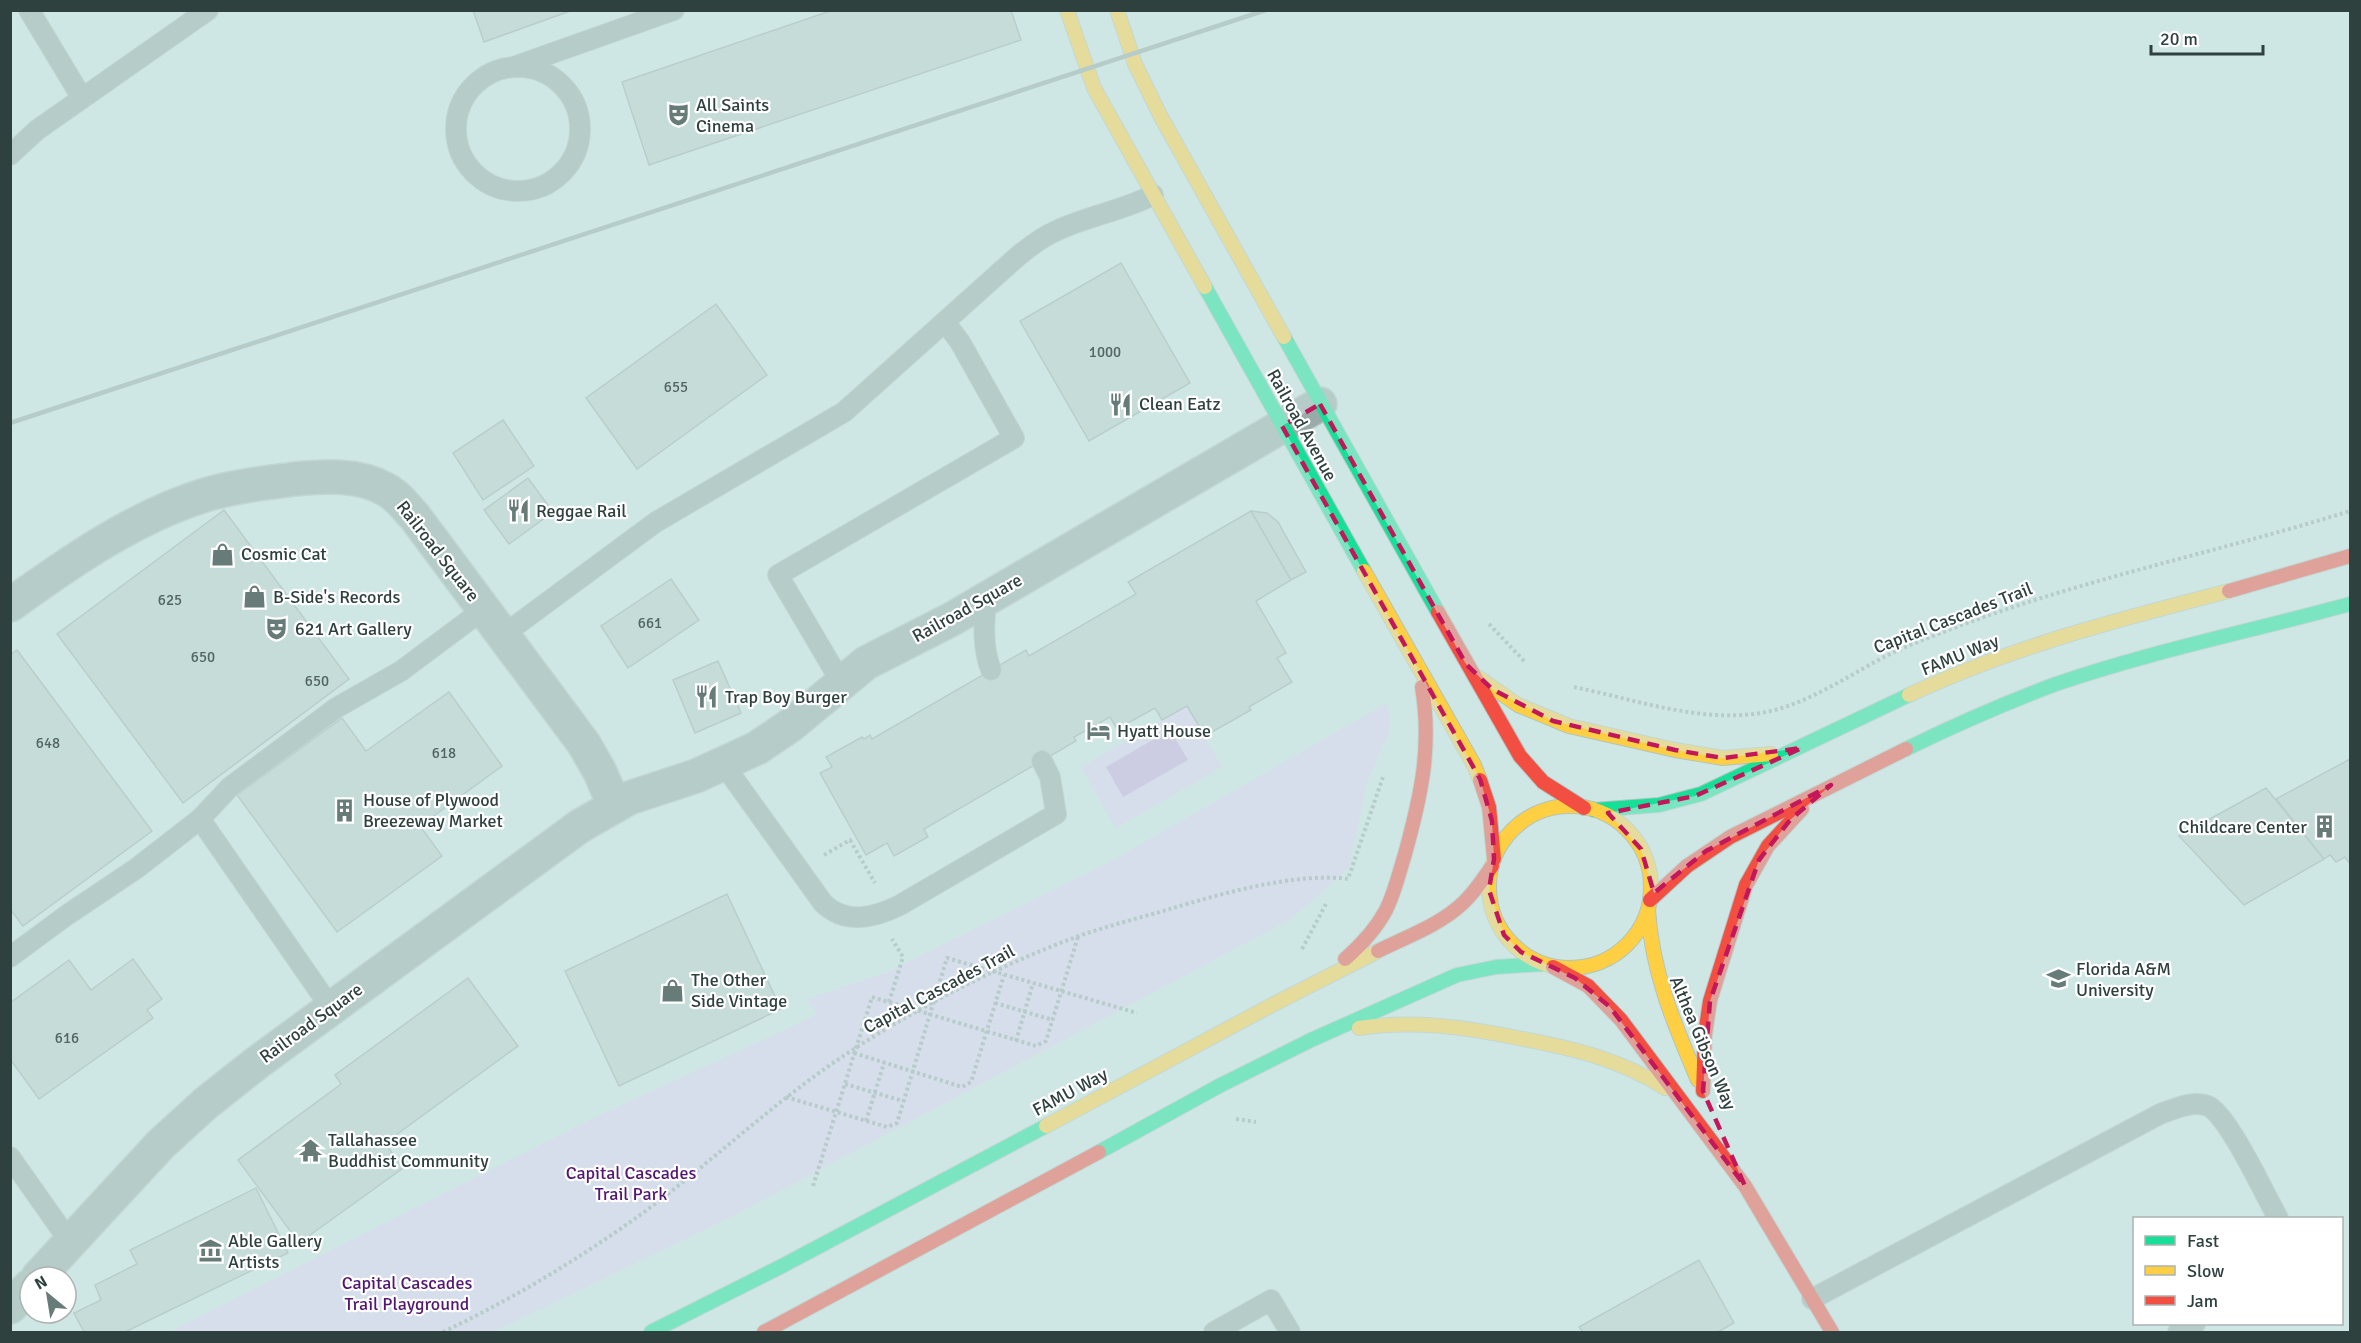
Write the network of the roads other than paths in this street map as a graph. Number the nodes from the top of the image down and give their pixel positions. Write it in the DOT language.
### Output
graph roads {
  1 [pos="29,10"];
  2 [pos="208,10"];
  3 [pos="674,10"];
  4 [pos="1067,10"];
  5 [pos="1117,10"];
  6 [pos="511,68"];
  7 [pos="82,98"];
  8 [pos="10,155"];
  9 [pos="1153,195"];
  10 [pos="945,321"];
  11 [pos="1320,404"];
  12 [pos="1282,426"];
  13 [pos="2350,556"];
  14 [pos="986,599"];
  15 [pos="2350,604"];
  16 [pos="10,605"];
  17 [pos="484,609"];
  18 [pos="503,635"];
  19 [pos="1466,664"];
  20 [pos="1418,668"];
  21 [pos="991,670"];
  22 [pos="841,681"];
  23 [pos="1802,748"];
  24 [pos="1042,761"];
  25 [pos="724,765"];
  26 [pos="1831,785"];
  27 [pos="614,805"];
  28 [pos="1589,809"];
  29 [pos="200,819"];
  30 [pos="1493,863"];
  31 [pos="1649,904"];
  32 [pos="10,957"];
  33 [pos="1548,965"];
  34 [pos="1315,984"];
  35 [pos="332,1008"];
  36 [pos="1311,1040"];
  37 [pos="1682,1102"];
  38 [pos="1722,1133"];
  39 [pos="10,1157"];
  40 [pos="1745,1186"];
  41 [pos="2277,1217"];
  42 [pos="70,1242"];
  43 [pos="47,1265"];
  44 [pos="1812,1299"];
  45 [pos="651,1332"];
  46 [pos="764,1332"];
  47 [pos="1215,1332"];
  48 [pos="1290,1332"];
  49 [pos="1832,1332"];
  1 -- 7 [label="lane"];
  2 -- 7 [label="lane"];
  3 -- 6 [label="lane"];
  4 -- 9 [label="street, Railroad Avenue"];
  5 -- 11 [label="street, Railroad Avenue"];
  6 -- 6 [label="lane"];
  7 -- 8 [label="lane"];
  9 -- 10 [label="lane"];
  9 -- 12 [label="street, Railroad Avenue"];
  10 -- 18 [label="lane"];
  10 -- 22 [label="lane"];
  11 -- 12 [label="street, Railroad Square"];
  11 -- 19 [label="street, Railroad Avenue"];
  12 -- 14 [label="street, Railroad Square"];
  12 -- 20 [label="street, Railroad Avenue"];
  13 -- 23 [label="street, FAMU Way"];
  14 -- 21 [label="lane"];
  14 -- 22 [label="street, Railroad Square"];
  15 -- 26 [label="street"];
  16 -- 17 [label="street, Railroad Square"];
  17 -- 18 [label="street, Railroad Square"];
  17 -- 29 [label="lane"];
  18 -- 27 [label="street, Railroad Square"];
  19 -- 23 [label="street"];
  19 -- 28 [label="street, Railroad Avenue"];
  20 -- 30 [label="street, Railroad Avenue"];
  20 -- 34 [label="street"];
  22 -- 25 [label="street, Railroad Square"];
  23 -- 28 [label="street, FAMU Way"];
  24 -- 25 [label="lane"];
  25 -- 27 [label="street, Railroad Square"];
  26 -- 31 [label="street"];
  26 -- 31 [label="street, Althea Gibson Way"];
  27 -- 35 [label="street, Railroad Square"];
  28 -- 30 [label="street, FAMU Way"];
  28 -- 31 [label="street"];
  29 -- 32 [label="lane"];
  29 -- 35 [label="lane"];
  30 -- 33 [label="street, FAMU Way"];
  30 -- 34 [label="street, FAMU Way"];
  31 -- 33 [label="street"];
  33 -- 36 [label="street"];
  33 -- 37 [label="street, Althea Gibson Way"];
  34 -- 45 [label="street, FAMU Way"];
  35 -- 42 [label="street, Railroad Square"];
  36 -- 37 [label="street"];
  36 -- 46 [label="street"];
  37 -- 40 [label="street, Althea Gibson Way"];
  38 -- 40 [label="street, Althea Gibson Way"];
  39 -- 42 [label="lane"];
  40 -- 44 [label="street, Althea Gibson Way"];
  41 -- 44 [label="lane"];
  42 -- 43 [label="street, Railroad Square"];
  44 -- 49 [label="street, Althea Gibson Way"];
  47 -- 48 [label="lane"];
}
